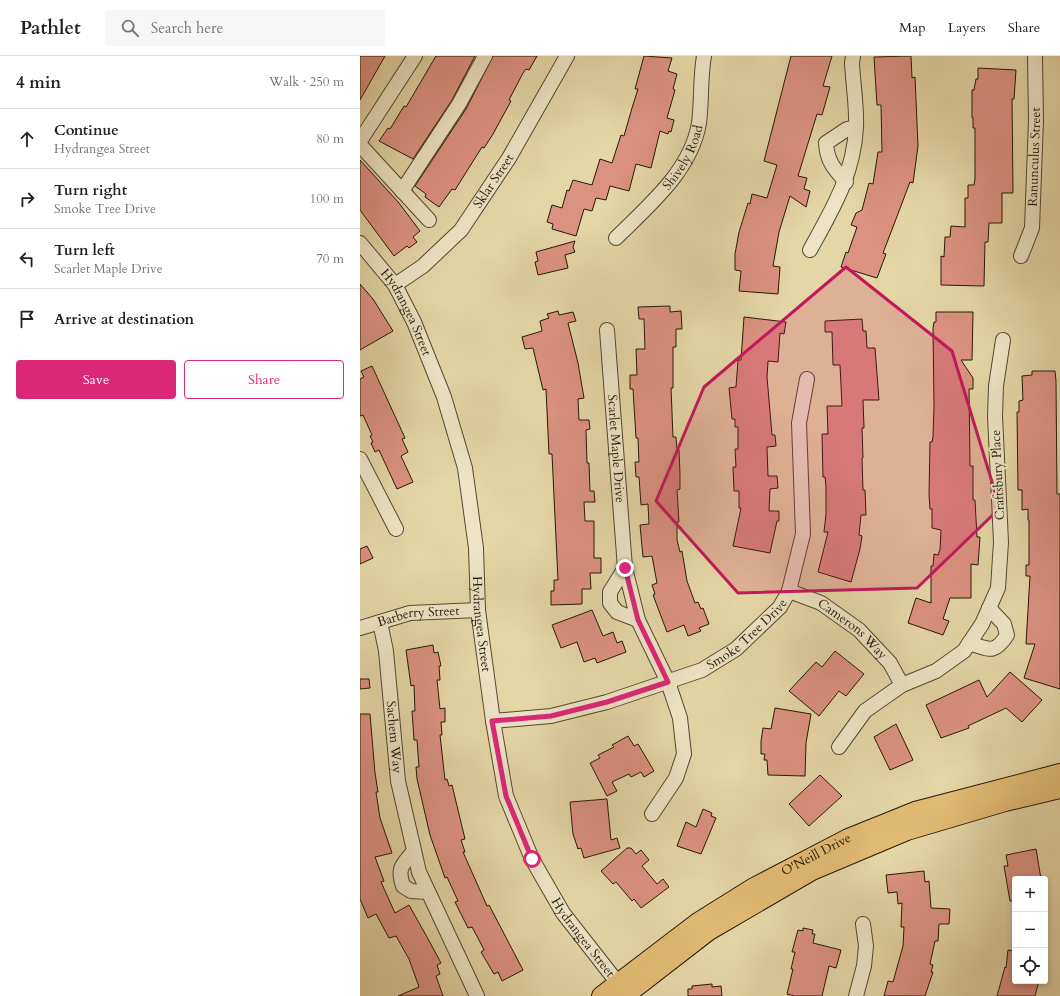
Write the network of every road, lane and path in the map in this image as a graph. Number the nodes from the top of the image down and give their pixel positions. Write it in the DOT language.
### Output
graph roads {
  1 [pos="415,56"];
  2 [pos="485,56"];
  3 [pos="567,56"];
  4 [pos="704,56"];
  5 [pos="853,56"];
  6 [pos="1035,56"];
  7 [pos="856,126"];
  8 [pos="360,141"];
  9 [pos="360,145"];
  10 [pos="846,182"];
  11 [pos="402,190"];
  12 [pos="429,220"];
  13 [pos="616,238"];
  14 [pos="360,243"];
  15 [pos="810,250"];
  16 [pos="1021,256"];
  17 [pos="395,285"];
  18 [pos="607,330"];
  19 [pos="1003,340"];
  20 [pos="807,379"];
  21 [pos="360,459"];
  22 [pos="396,529"];
  23 [pos="625,568"];
  24 [pos="789,591"];
  25 [pos="989,608"];
  26 [pos="478,610"];
  27 [pos="638,620"];
  28 [pos="380,622"];
  29 [pos="360,628"];
  30 [pos="969,643"];
  31 [pos="668,682"];
  32 [pos="902,685"];
  33 [pos="492,721"];
  34 [pos="839,747"];
  35 [pos="1060,773"];
  36 [pos="1060,790"];
  37 [pos="652,814"];
  38 [pos="414,851"];
  39 [pos="428,892"];
  40 [pos="863,924"];
  41 [pos="623,991"];
  42 [pos="477,996"];
  43 [pos="601,996"];
  44 [pos="856,996"];
  1 -- 8 [label="street"];
  2 -- 11 [label="street"];
  3 -- 17 [label="street, Sklar Street"];
  4 -- 13 [label="street, Shively Road"];
  5 -- 7 [label="street"];
  6 -- 16 [label="street, Ranunculus Street"];
  7 -- 10 [label="street"];
  7 -- 10 [label="street"];
  9 -- 11 [label="street"];
  10 -- 15 [label="street"];
  11 -- 12 [label="street"];
  14 -- 17 [label="street, Hydrangea Street"];
  17 -- 26 [label="street, Hydrangea Street"];
  18 -- 23 [label="street, Scarlet Maple Drive"];
  19 -- 25 [label="street, Craftsbury Place"];
  20 -- 24 [label="street, Smoke Tree Drive"];
  21 -- 22 [label="street"];
  23 -- 27 [label="street, Scarlet Maple Drive"];
  23 -- 27 [label="street"];
  24 -- 31 [label="street, Smoke Tree Drive"];
  24 -- 32 [label="street, Camerons Way"];
  25 -- 30 [label="street, Craftsbury Place"];
  25 -- 30 [label="street"];
  26 -- 28 [label="street, Barberry Street"];
  26 -- 33 [label="street, Hydrangea Street"];
  27 -- 31 [label="street, Scarlet Maple Drive"];
  28 -- 29 [label="street, Barberry Street"];
  28 -- 38 [label="street, Sachem Way"];
  30 -- 32 [label="street, Craftsbury Place"];
  31 -- 33 [label="street, Smoke Tree Drive"];
  31 -- 37 [label="street, Scarlet Maple Drive"];
  32 -- 34 [label="street, Craftsbury Place"];
  33 -- 41 [label="street, Hydrangea Street"];
  35 -- 41 [label="main road, O'Neill Drive"];
  36 -- 41 [label="main road, O'Neill Drive"];
  38 -- 39 [label="street, Sachem Way"];
  38 -- 39 [label="street"];
  39 -- 42 [label="street, Sachem Way"];
  40 -- 44 [label="street"];
  41 -- 43 [label="main road, O'Neill Drive"];
}
